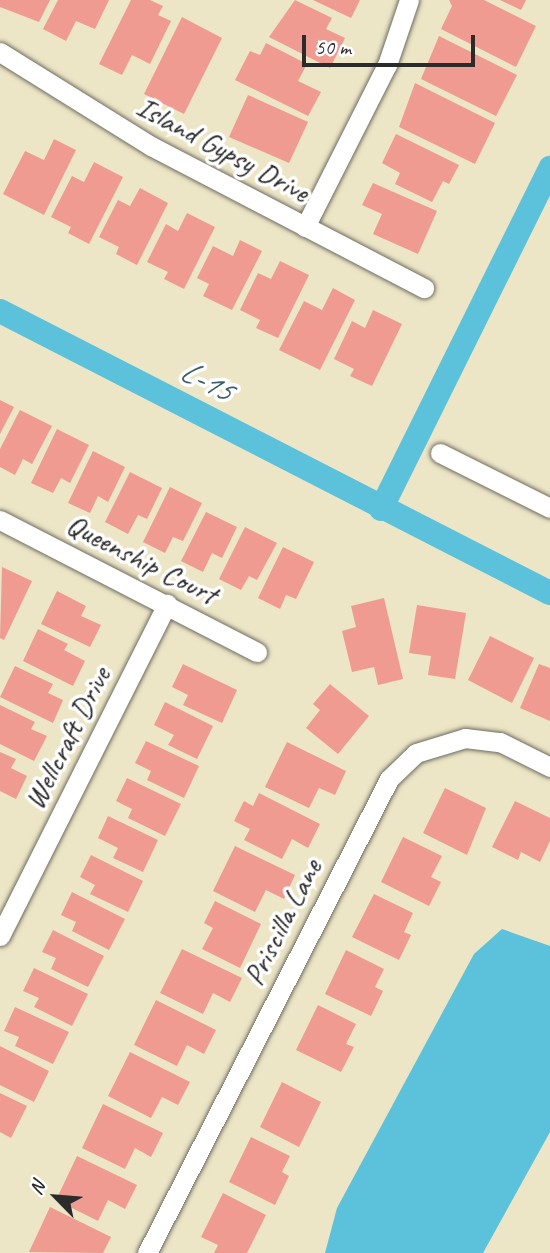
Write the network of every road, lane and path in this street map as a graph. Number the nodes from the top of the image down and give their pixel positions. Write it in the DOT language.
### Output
graph roads {
  1 [pos="409,0"];
  2 [pos="0,52"];
  3 [pos="306,227"];
  4 [pos="425,288"];
  5 [pos="440,453"];
  6 [pos="550,508"];
  7 [pos="0,520"];
  8 [pos="167,604"];
  9 [pos="257,652"];
  10 [pos="550,767"];
  11 [pos="0,936"];
  12 [pos="147,1253"];
  1 -- 3 [label="street"];
  2 -- 3 [label="street, Island Gypsy Drive"];
  3 -- 4 [label="street, Island Gypsy Drive"];
  5 -- 6 [label="street"];
  7 -- 8 [label="street, Queenship Court"];
  8 -- 9 [label="street, Queenship Court"];
  8 -- 11 [label="street, Wellcraft Drive"];
  10 -- 12 [label="street, Priscilla Lane"];
}
